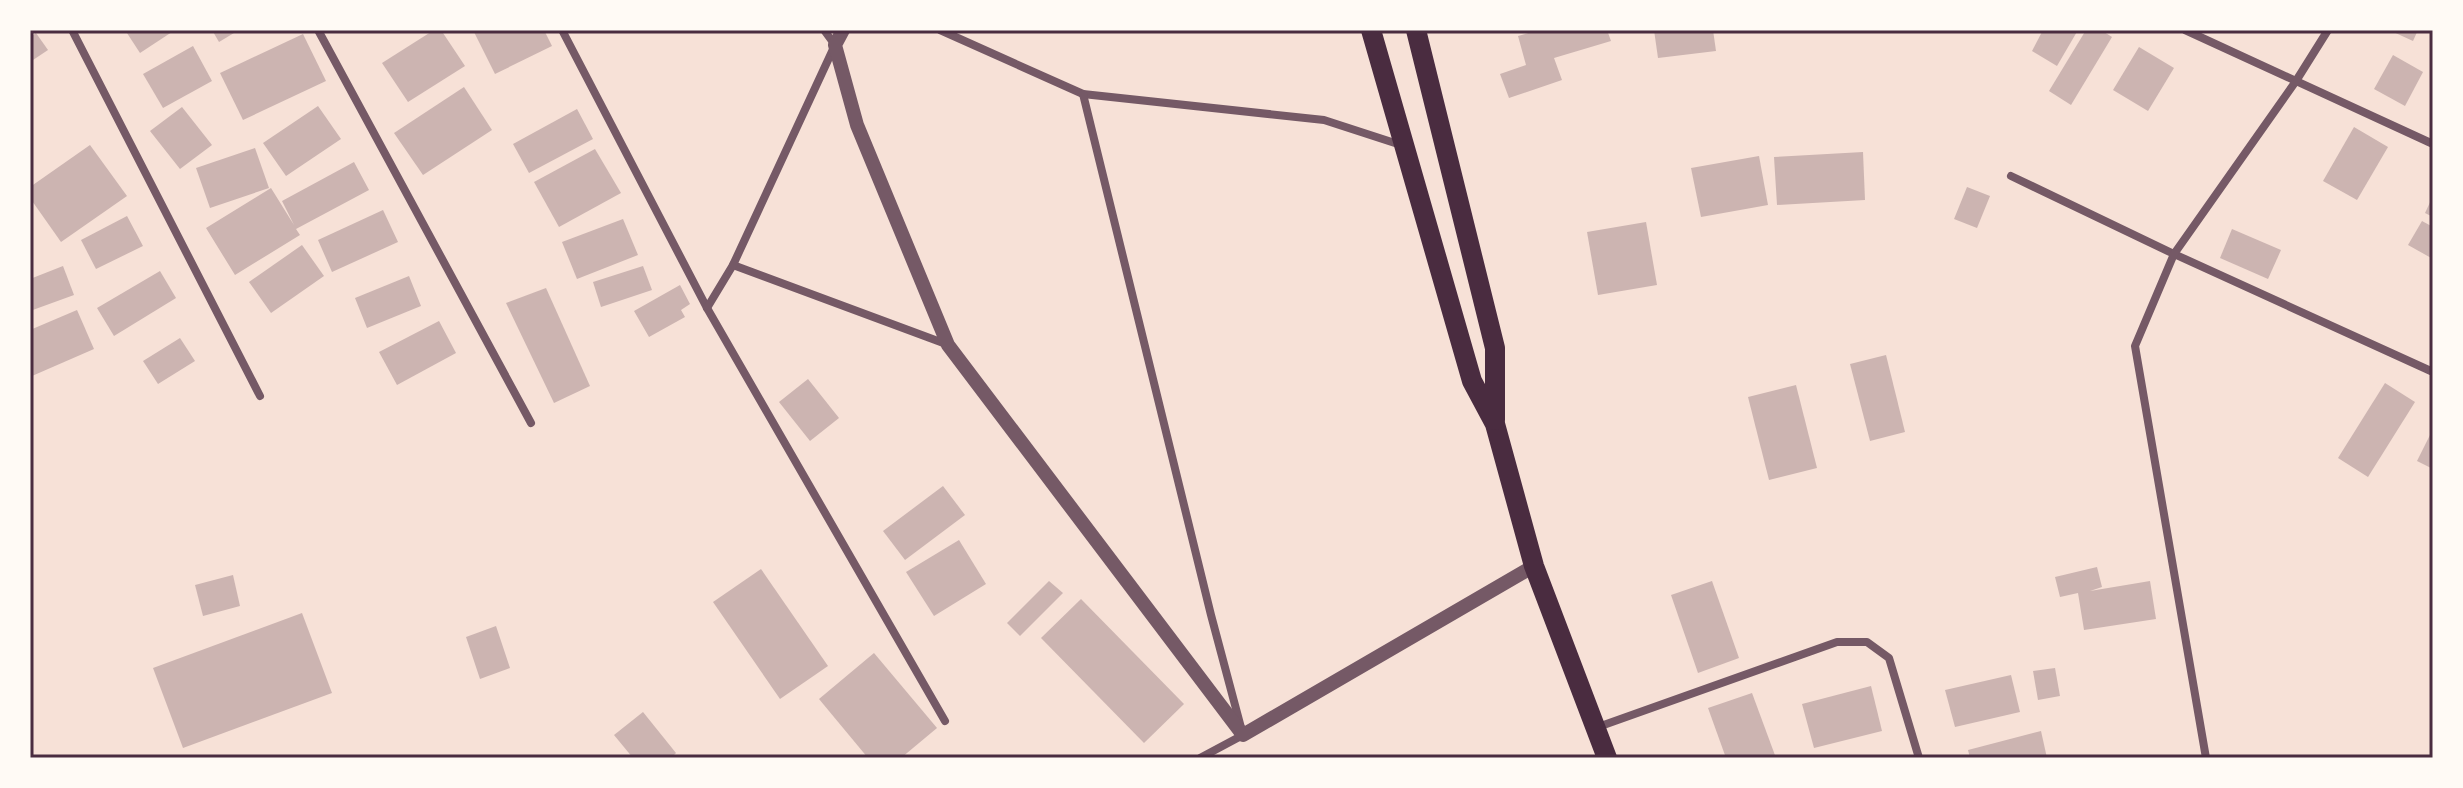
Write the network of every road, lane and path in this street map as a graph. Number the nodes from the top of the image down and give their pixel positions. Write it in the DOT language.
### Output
graph roads {
  1 [pos="72,30"];
  2 [pos="318,30"];
  3 [pos="562,30"];
  4 [pos="824,30"];
  5 [pos="843,30"];
  6 [pos="940,30"];
  7 [pos="1371,30"];
  8 [pos="1416,30"];
  9 [pos="2185,30"];
  10 [pos="2328,30"];
  11 [pos="835,45"];
  12 [pos="2296,81"];
  13 [pos="1083,94"];
  14 [pos="2433,144"];
  15 [pos="1402,146"];
  16 [pos="2011,176"];
  17 [pos="2174,254"];
  18 [pos="733,265"];
  19 [pos="707,308"];
  20 [pos="948,345"];
  21 [pos="2433,372"];
  22 [pos="260,396"];
  23 [pos="531,423"];
  24 [pos="1495,424"];
  25 [pos="1534,566"];
  26 [pos="945,721"];
  27 [pos="1596,727"];
  28 [pos="1243,735"];
  29 [pos="1200,758"];
  30 [pos="1607,758"];
  31 [pos="1919,758"];
  32 [pos="2206,758"];
  1 -- 22 [label="street"];
  2 -- 23 [label="street"];
  3 -- 19 [label="street"];
  4 -- 11 [label="street"];
  5 -- 11 [label="street"];
  6 -- 13 [label="street"];
  7 -- 15 [label="main road"];
  8 -- 24 [label="main road"];
  9 -- 12 [label="street"];
  10 -- 12 [label="street"];
  11 -- 18 [label="street"];
  11 -- 20 [label="street"];
  12 -- 14 [label="street"];
  12 -- 17 [label="street"];
  13 -- 15 [label="street"];
  13 -- 28 [label="street"];
  15 -- 24 [label="main road"];
  16 -- 17 [label="street"];
  17 -- 21 [label="street"];
  17 -- 32 [label="street"];
  18 -- 19 [label="street"];
  18 -- 20 [label="street"];
  19 -- 26 [label="street"];
  20 -- 28 [label="street"];
  24 -- 25 [label="main road"];
  25 -- 27 [label="main road"];
  25 -- 28 [label="street"];
  27 -- 30 [label="main road"];
  27 -- 31 [label="street"];
  28 -- 29 [label="street"];
}
